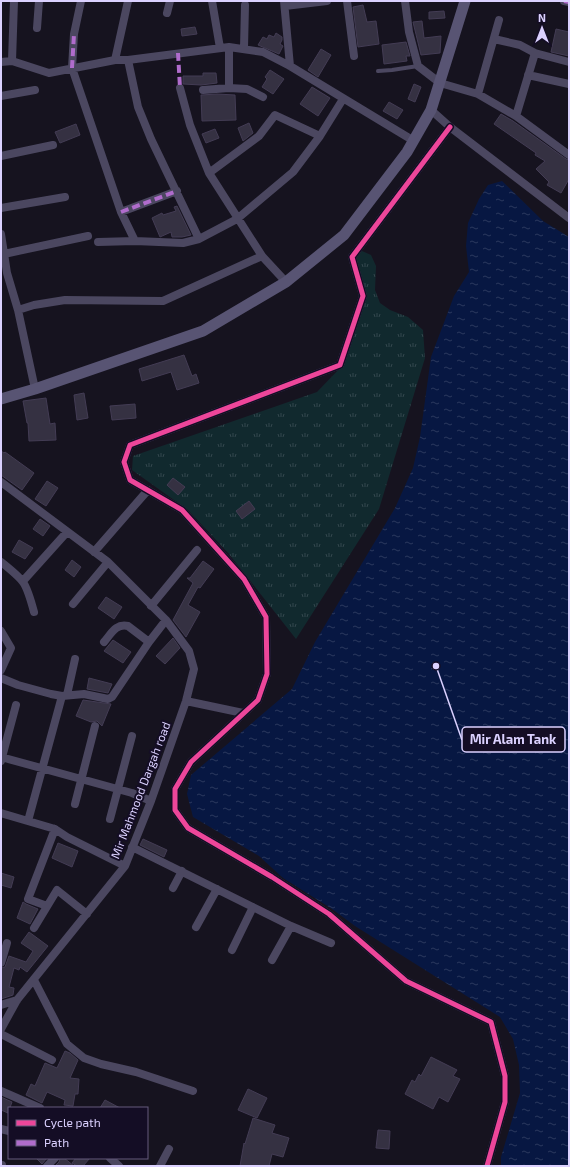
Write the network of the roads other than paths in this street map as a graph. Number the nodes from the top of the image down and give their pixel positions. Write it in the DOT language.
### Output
graph roads {
  1 [pos="14,1"];
  2 [pos="39,1"];
  3 [pos="81,1"];
  4 [pos="128,1"];
  5 [pos="170,1"];
  6 [pos="212,1"];
  7 [pos="327,1"];
  8 [pos="346,1"];
  9 [pos="405,1"];
  10 [pos="465,1"];
  11 [pos="564,1"];
  12 [pos="569,2"];
  13 [pos="284,4"];
  14 [pos="245,5"];
  15 [pos="167,13"];
  16 [pos="499,20"];
  17 [pos="37,28"];
  18 [pos="494,39"];
  19 [pos="229,47"];
  20 [pos="220,48"];
  21 [pos="244,48"];
  22 [pos="535,53"];
  23 [pos="354,56"];
  24 [pos="115,60"];
  25 [pos="128,60"];
  26 [pos="12,61"];
  27 [pos="1,62"];
  28 [pos="569,62"];
  29 [pos="290,66"];
  30 [pos="418,66"];
  31 [pos="72,68"];
  32 [pos="378,71"];
  33 [pos="528,76"];
  34 [pos="440,83"];
  35 [pos="569,84"];
  36 [pos="180,88"];
  37 [pos="229,88"];
  38 [pos="35,90"];
  39 [pos="203,90"];
  40 [pos="478,94"];
  41 [pos="1,96"];
  42 [pos="263,97"];
  43 [pos="343,99"];
  44 [pos="431,110"];
  45 [pos="516,116"];
  46 [pos="450,127"];
  47 [pos="320,136"];
  48 [pos="414,141"];
  49 [pos="53,145"];
  50 [pos="569,155"];
  51 [pos="1,156"];
  52 [pos="209,173"];
  53 [pos="177,191"];
  54 [pos="65,197"];
  55 [pos="1,208"];
  56 [pos="121,212"];
  57 [pos="569,218"];
  58 [pos="237,219"];
  59 [pos="1,234"];
  60 [pos="88,236"];
  61 [pos="199,238"];
  62 [pos="135,241"];
  63 [pos="98,242"];
  64 [pos="3,251"];
  65 [pos="262,256"];
  66 [pos="286,282"];
  67 [pos="18,310"];
  68 [pos="36,389"];
  69 [pos="1,399"];
  70 [pos="1,482"];
  71 [pos="148,490"];
  72 [pos="66,532"];
  73 [pos="196,550"];
  74 [pos="94,552"];
  75 [pos="1,562"];
  76 [pos="108,562"];
  77 [pos="23,581"];
  78 [pos="73,604"];
  79 [pos="152,606"];
  80 [pos="34,612"];
  81 [pos="166,620"];
  82 [pos="1,631"];
  83 [pos="104,642"];
  84 [pos="149,642"];
  85 [pos="75,659"];
  86 [pos="1,670"];
  87 [pos="1,678"];
  88 [pos="65,696"];
  89 [pos="186,701"];
  90 [pos="16,705"];
  91 [pos="243,713"];
  92 [pos="95,726"];
  93 [pos="132,736"];
  94 [pos="1,759"];
  95 [pos="42,768"];
  96 [pos="81,780"];
  97 [pos="118,789"];
  98 [pos="151,801"];
  99 [pos="75,804"];
  100 [pos="1,813"];
  101 [pos="110,819"];
  102 [pos="28,821"];
  103 [pos="55,829"];
  104 [pos="132,847"];
  105 [pos="125,866"];
  106 [pos="182,871"];
  107 [pos="173,888"];
  108 [pos="218,889"];
  109 [pos="47,906"];
  110 [pos="253,907"];
  111 [pos="87,914"];
  112 [pos="290,926"];
  113 [pos="196,927"];
  114 [pos="34,928"];
  115 [pos="7,943"];
  116 [pos="331,943"];
  117 [pos="232,950"];
  118 [pos="272,960"];
  119 [pos="1,963"];
  120 [pos="34,980"];
  121 [pos="17,1000"];
  122 [pos="1,1005"];
  123 [pos="1,1029"];
  124 [pos="1,1034"];
  125 [pos="52,1060"];
  126 [pos="1,1091"];
  127 [pos="193,1091"];
  128 [pos="38,1107"];
  129 [pos="169,1149"];
  130 [pos="160,1166"];
  131 [pos="487,1166"];
  1 -- 26 [label="street"];
  2 -- 17 [label="street"];
  3 -- 31 [label="street"];
  4 -- 24 [label="street"];
  5 -- 15 [label="street"];
  6 -- 20 [label="street"];
  7 -- 13 [label="street"];
  8 -- 23 [label="street"];
  9 -- 30 [label="street"];
  10 -- 34 [label="main road"];
  11 -- 12 [label="street"];
  13 -- 29 [label="street"];
  14 -- 21 [label="street"];
  16 -- 18 [label="street"];
  18 -- 22 [label="street"];
  18 -- 40 [label="street"];
  19 -- 20 [label="street"];
  19 -- 21 [label="street"];
  19 -- 37 [label="street"];
  20 -- 25 [label="street"];
  21 -- 29 [label="street"];
  22 -- 28 [label="street"];
  22 -- 33 [label="street"];
  24 -- 25 [label="street"];
  24 -- 31 [label="street"];
  25 -- 53 [label="street"];
  26 -- 27 [label="street"];
  26 -- 31 [label="street"];
  29 -- 43 [label="street"];
  30 -- 32 [label="lane"];
  30 -- 34 [label="street"];
  31 -- 56 [label="street"];
  33 -- 35 [label="street"];
  33 -- 45 [label="street"];
  34 -- 40 [label="street"];
  34 -- 44 [label="main road"];
  36 -- 52 [label="street"];
  37 -- 39 [label="street"];
  37 -- 42 [label="street"];
  38 -- 41 [label="street"];
  40 -- 45 [label="street"];
  43 -- 47 [label="street"];
  43 -- 48 [label="street"];
  44 -- 46 [label="street"];
  44 -- 48 [label="main road"];
  45 -- 50 [label="street"];
  46 -- 57 [label="street"];
  46 -- 71 [label="street"];
  47 -- 52 [label="street"];
  47 -- 58 [label="street"];
  48 -- 66 [label="main road"];
  49 -- 51 [label="street"];
  52 -- 58 [label="street"];
  53 -- 56 [label="street"];
  53 -- 61 [label="street"];
  54 -- 55 [label="street"];
  56 -- 62 [label="street"];
  58 -- 61 [label="street"];
  58 -- 65 [label="street"];
  59 -- 64 [label="street"];
  60 -- 64 [label="street"];
  61 -- 62 [label="street"];
  62 -- 63 [label="street"];
  64 -- 67 [label="street"];
  65 -- 66 [label="street"];
  65 -- 67 [label="street"];
  66 -- 68 [label="main road"];
  67 -- 68 [label="street"];
  68 -- 69 [label="main road"];
  70 -- 72 [label="street, Mir Mahmood Dargah road"];
  71 -- 74 [label="street"];
  71 -- 91 [label="street"];
  72 -- 74 [label="street, Mir Mahmood Dargah road"];
  72 -- 77 [label="street"];
  73 -- 79 [label="street"];
  74 -- 76 [label="street, Mir Mahmood Dargah road"];
  75 -- 77 [label="street"];
  76 -- 78 [label="street"];
  76 -- 79 [label="street, Mir Mahmood Dargah road"];
  77 -- 80 [label="street"];
  79 -- 81 [label="street, Mir Mahmood Dargah road"];
  81 -- 84 [label="street"];
  81 -- 89 [label="street, Mir Mahmood Dargah road"];
  82 -- 86 [label="street"];
  83 -- 84 [label="street"];
  84 -- 88 [label="street"];
  85 -- 88 [label="street"];
  87 -- 88 [label="street"];
  88 -- 95 [label="street"];
  89 -- 91 [label="street"];
  89 -- 98 [label="street, Mir Mahmood Dargah road"];
  90 -- 94 [label="street"];
  91 -- 131 [label="street"];
  92 -- 96 [label="street"];
  93 -- 97 [label="street"];
  94 -- 95 [label="street"];
  95 -- 96 [label="street"];
  95 -- 102 [label="street"];
  96 -- 97 [label="street"];
  96 -- 99 [label="street"];
  97 -- 98 [label="street"];
  97 -- 101 [label="street"];
  98 -- 104 [label="street, Mir Mahmood Dargah road"];
  100 -- 102 [label="street"];
  102 -- 103 [label="street"];
  103 -- 105 [label="street"];
  103 -- 109 [label="street"];
  104 -- 105 [label="street, Mir Mahmood Dargah road"];
  104 -- 106 [label="street"];
  105 -- 111 [label="street, Mir Mahmood Dargah road"];
  106 -- 107 [label="street"];
  106 -- 108 [label="street"];
  108 -- 110 [label="street"];
  108 -- 113 [label="street"];
  109 -- 111 [label="street"];
  109 -- 114 [label="street"];
  110 -- 112 [label="street"];
  110 -- 117 [label="street"];
  111 -- 120 [label="street, Mir Mahmood Dargah road"];
  112 -- 116 [label="street"];
  112 -- 118 [label="street"];
  115 -- 119 [label="street"];
  120 -- 121 [label="street, Mir Mahmood Dargah road"];
  120 -- 127 [label="street"];
  121 -- 122 [label="street"];
  121 -- 123 [label="street, Mir Mahmood Dargah road"];
  124 -- 125 [label="street"];
  126 -- 128 [label="street"];
  129 -- 130 [label="street"];
}
